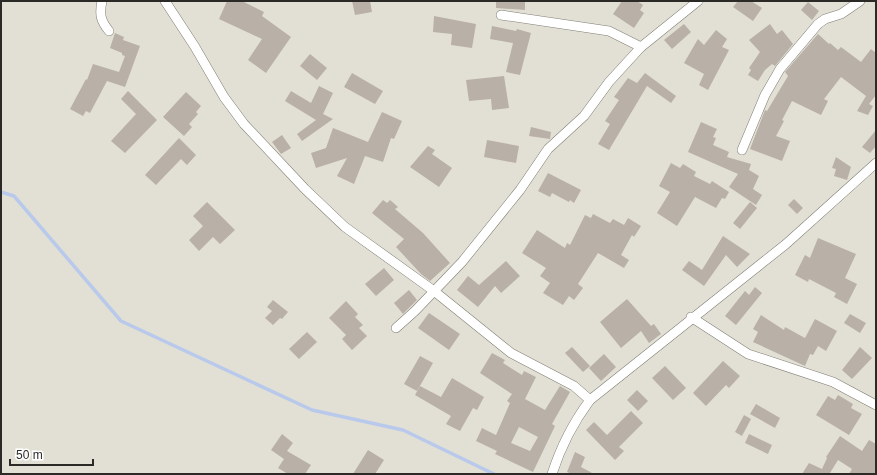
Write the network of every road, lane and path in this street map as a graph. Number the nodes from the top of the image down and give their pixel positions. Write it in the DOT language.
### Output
graph roads {
  1 [pos="102,1"];
  2 [pos="165,1"];
  3 [pos="698,1"];
  4 [pos="860,1"];
  5 [pos="501,15"];
  6 [pos="110,32"];
  7 [pos="641,47"];
  8 [pos="742,150"];
  9 [pos="876,163"];
  10 [pos="434,291"];
  11 [pos="691,317"];
  12 [pos="396,328"];
  13 [pos="590,400"];
  14 [pos="876,405"];
  15 [pos="552,474"];
  1 -- 6 [label="street"];
  2 -- 10 [label="street"];
  3 -- 7 [label="street"];
  4 -- 8 [label="street"];
  5 -- 7 [label="street"];
  7 -- 10 [label="street"];
  9 -- 11 [label="street"];
  10 -- 12 [label="street"];
  10 -- 13 [label="street"];
  11 -- 13 [label="street"];
  11 -- 14 [label="street"];
  13 -- 15 [label="street"];
}
